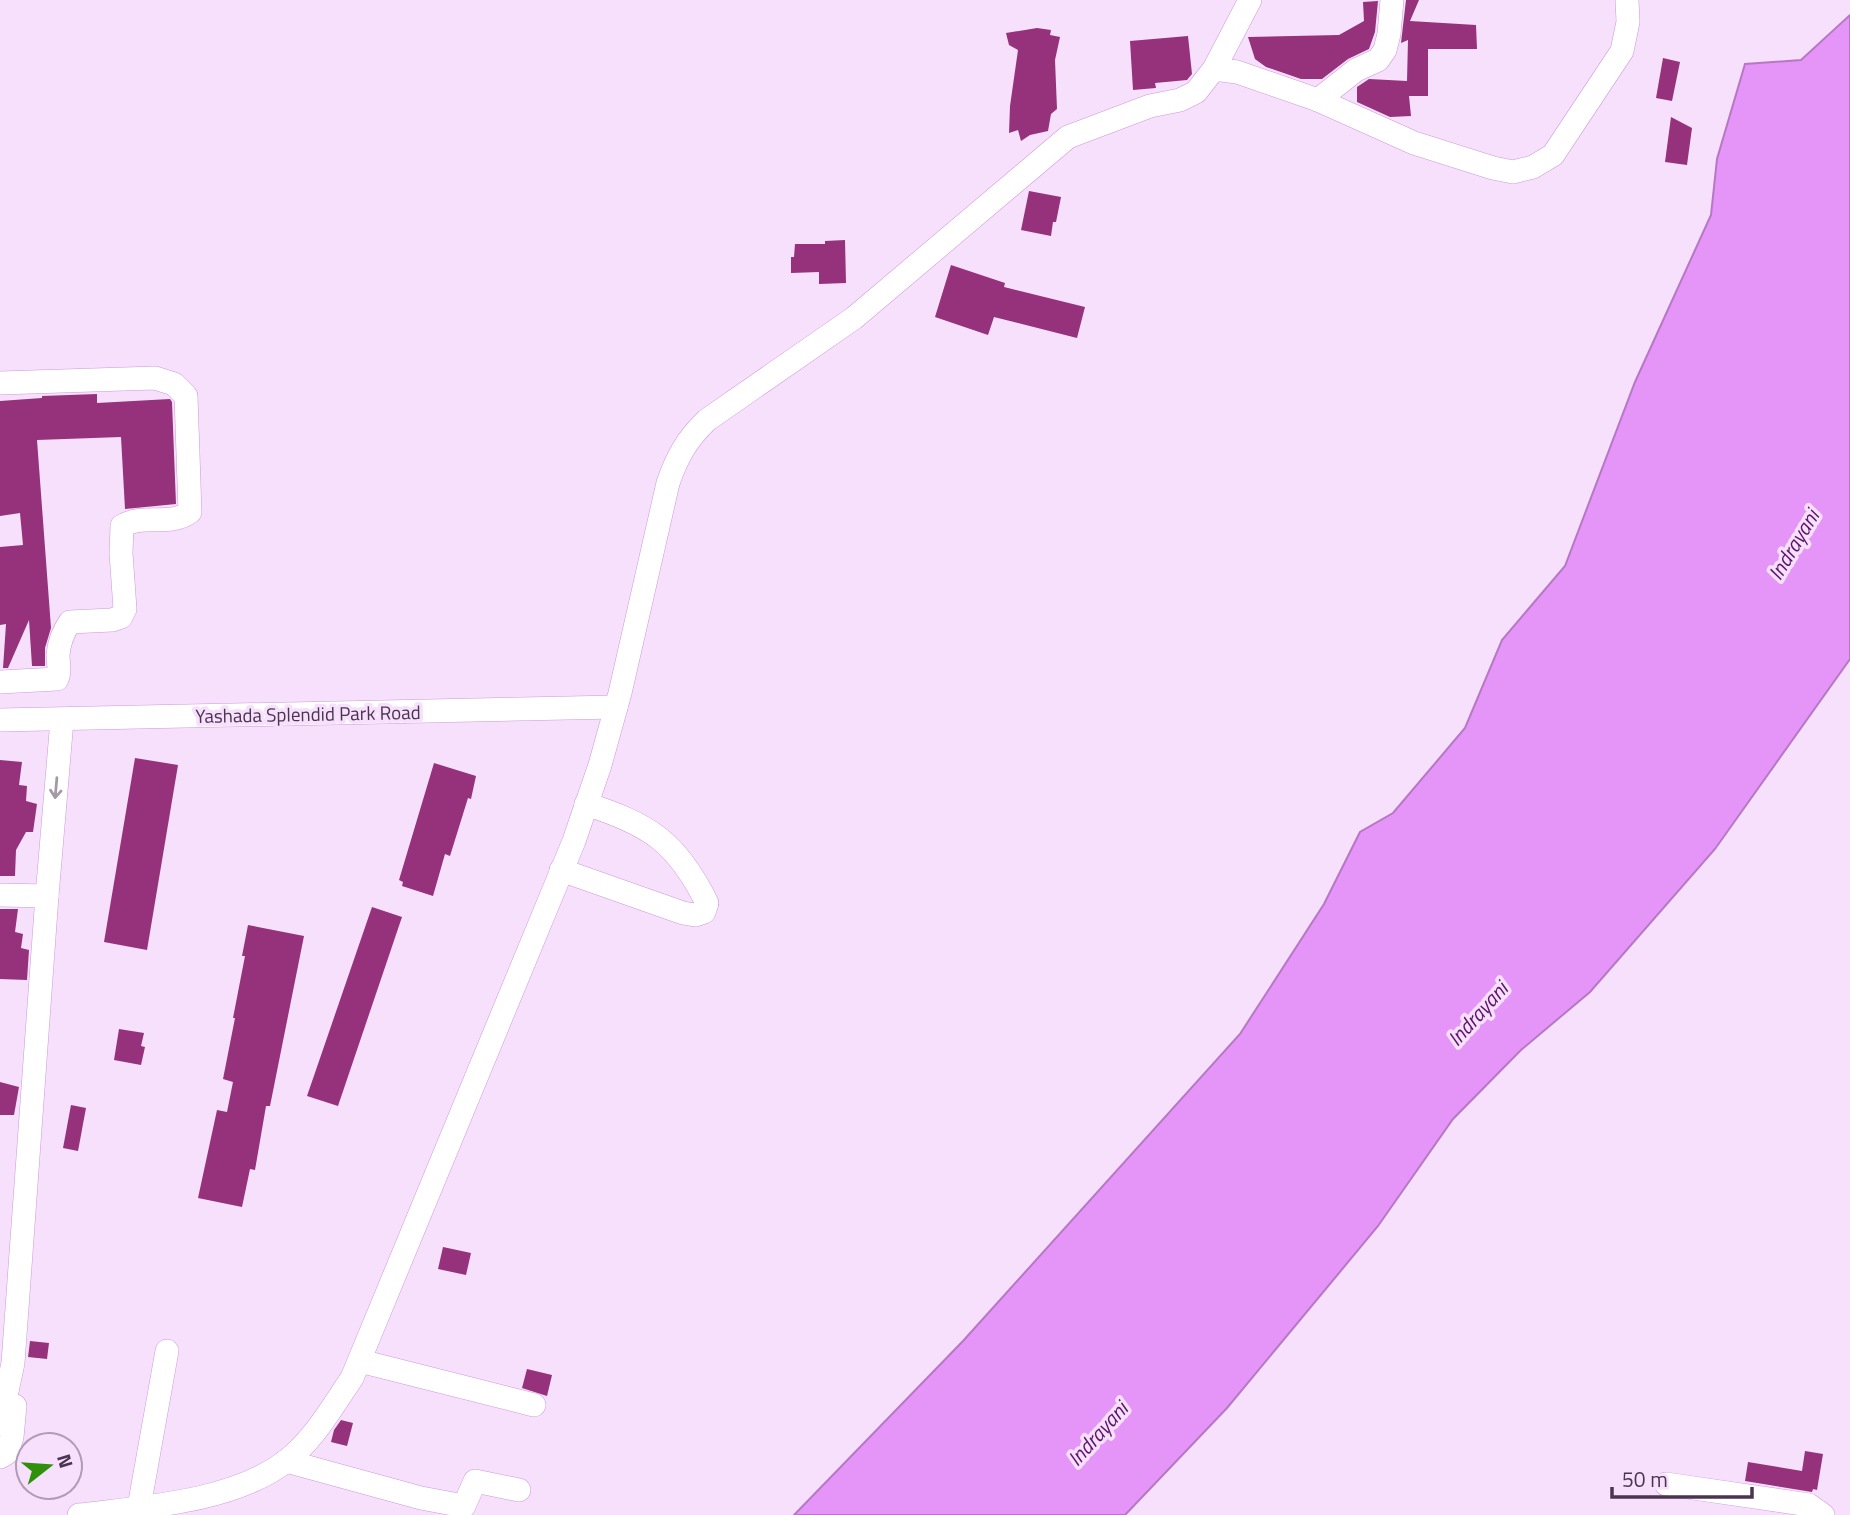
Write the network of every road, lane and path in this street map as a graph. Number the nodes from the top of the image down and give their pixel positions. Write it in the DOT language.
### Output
graph roads {
  1 [pos="1250,0"];
  2 [pos="1392,0"];
  3 [pos="1627,0"];
  4 [pos="1214,69"];
  5 [pos="1318,100"];
  6 [pos="0,383"];
  7 [pos="0,682"];
  8 [pos="616,707"];
  9 [pos="0,720"];
  10 [pos="62,720"];
  11 [pos="586,804"];
  12 [pos="561,870"];
  13 [pos="0,895"];
  14 [pos="47,896"];
  15 [pos="167,1351"];
  16 [pos="360,1361"];
  17 [pos="13,1363"];
  18 [pos="534,1405"];
  19 [pos="0,1424"];
  20 [pos="0,1457"];
  21 [pos="286,1461"];
  22 [pos="1666,1484"];
  23 [pos="519,1490"];
  24 [pos="139,1507"];
  25 [pos="79,1515"];
  26 [pos="1823,1515"];
  1 -- 4 [label="street"];
  2 -- 5 [label="street"];
  3 -- 5 [label="street"];
  4 -- 5 [label="street"];
  4 -- 8 [label="street"];
  6 -- 7 [label="street"];
  8 -- 10 [label="street, Yashada Splendid Park Road"];
  8 -- 11 [label="street"];
  9 -- 10 [label="street, Yashada Splendid Park Road"];
  10 -- 14 [label="street, one-way"];
  11 -- 12 [label="street"];
  11 -- 12 [label="street"];
  12 -- 16 [label="street"];
  13 -- 14 [label="street"];
  14 -- 17 [label="street"];
  15 -- 24 [label="street"];
  16 -- 18 [label="street"];
  16 -- 21 [label="street"];
  17 -- 19 [label="street"];
  17 -- 20 [label="street"];
  21 -- 23 [label="street"];
  21 -- 24 [label="street"];
  22 -- 26 [label="street"];
  24 -- 25 [label="street"];
}
